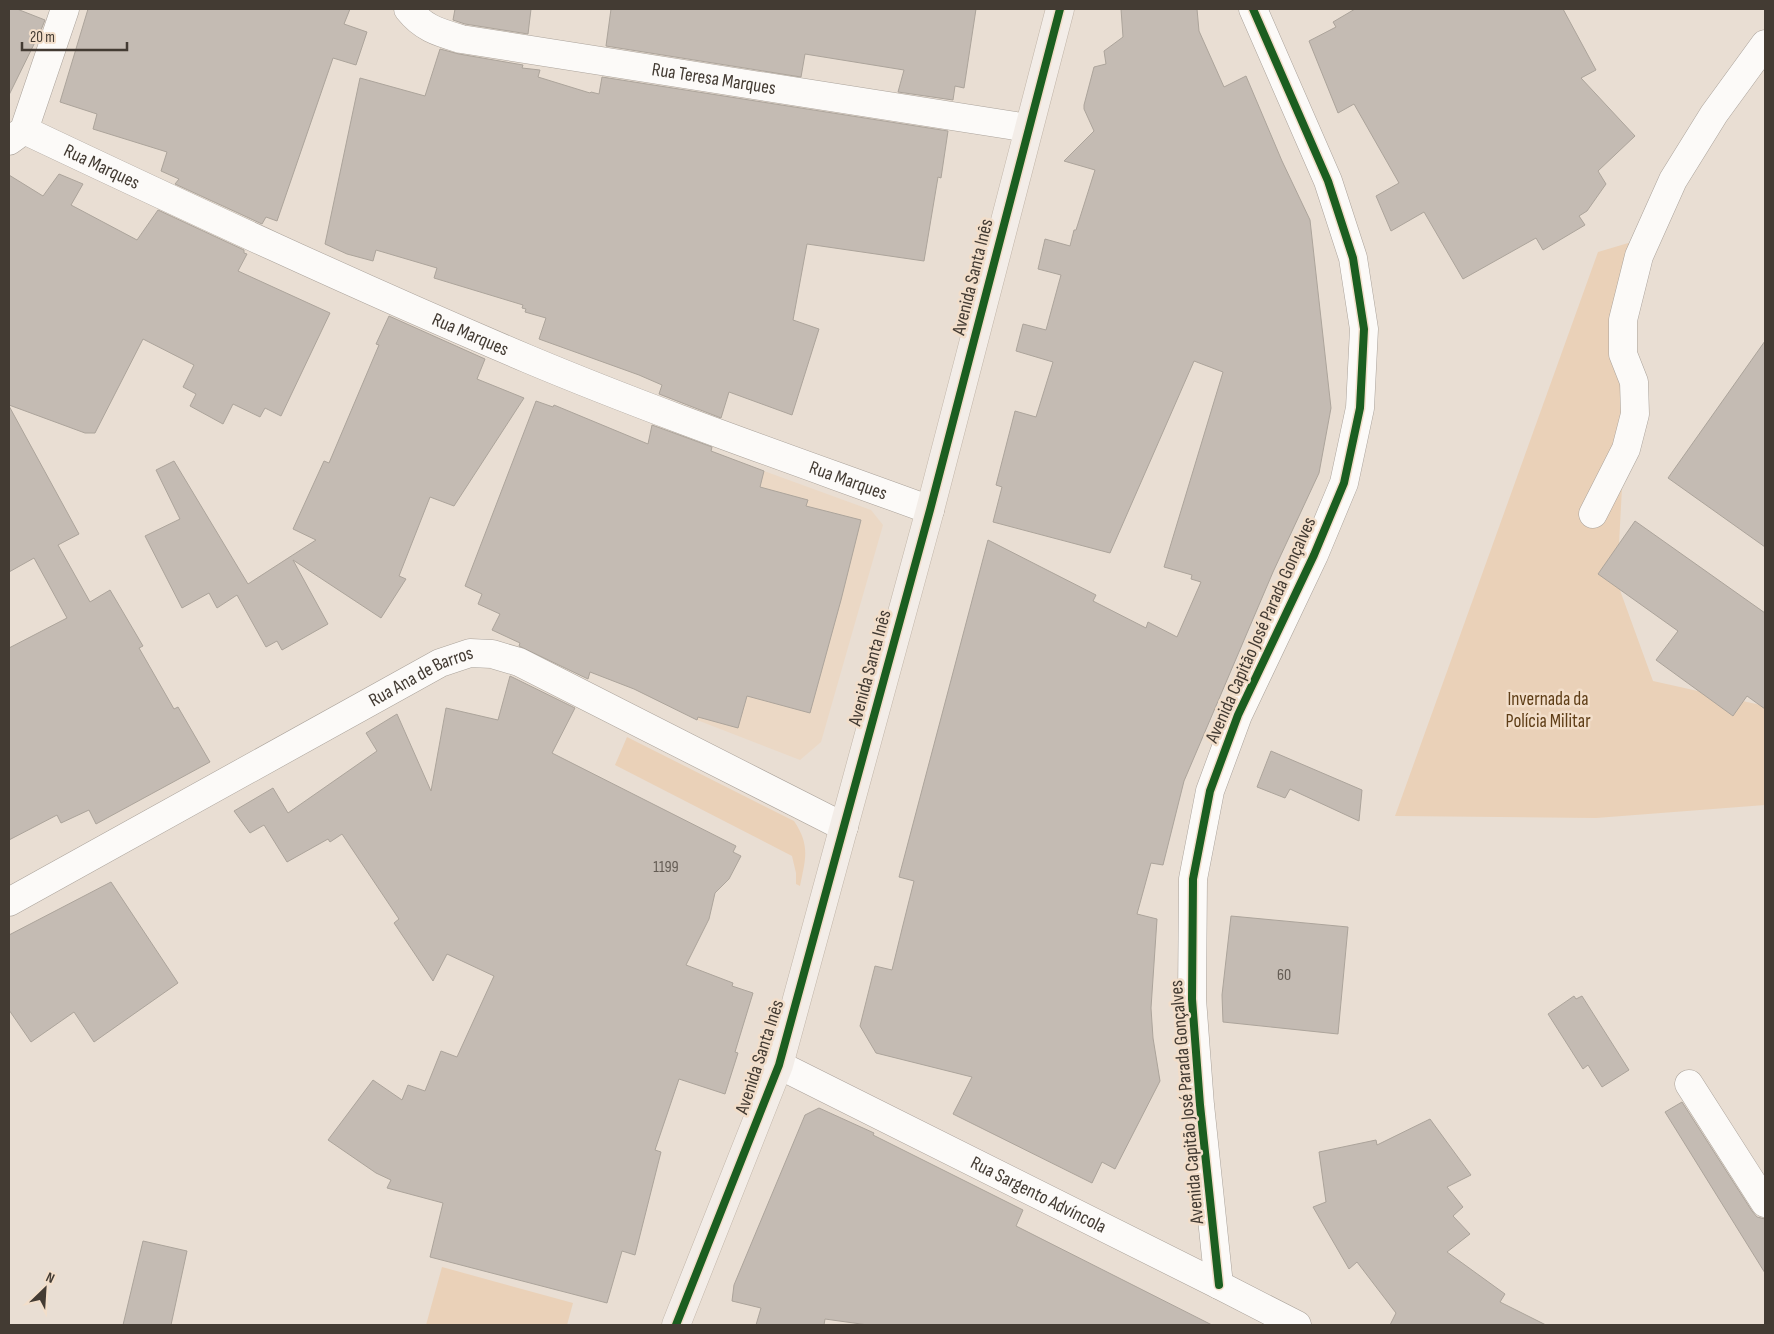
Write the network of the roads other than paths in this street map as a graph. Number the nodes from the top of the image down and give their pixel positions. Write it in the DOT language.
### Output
graph roads {
  1 [pos="65,9"];
  2 [pos="408,9"];
  3 [pos="1060,9"];
  4 [pos="1253,9"];
  5 [pos="1765,44"];
  6 [pos="1028,128"];
  7 [pos="17,136"];
  8 [pos="930,510"];
  9 [pos="1592,514"];
  10 [pos="844,827"];
  11 [pos="9,902"];
  12 [pos="779,1065"];
  13 [pos="1689,1084"];
  14 [pos="1765,1203"];
  15 [pos="1219,1285"];
  16 [pos="676,1325"];
  17 [pos="1297,1325"];
  1 -- 7 [label="street"];
  2 -- 6 [label="street, Rua Teresa Marques"];
  3 -- 6 [label="main road, Avenida Santa Inês"];
  4 -- 15 [label="street, Avenida Capitão José Parada Gonçalves"];
  5 -- 9 [label="street"];
  6 -- 8 [label="main road, Avenida Santa Inês"];
  7 -- 8 [label="street, Rua Marques"];
  8 -- 10 [label="main road, Avenida Santa Inês"];
  10 -- 11 [label="street, Rua Ana de Barros"];
  10 -- 12 [label="main road, Avenida Santa Inês"];
  12 -- 15 [label="street, Rua Sargento Advíncola"];
  12 -- 16 [label="main road, Avenida Santa Inês"];
  13 -- 14 [label="street"];
  15 -- 17 [label="street, Rua Sargento Advíncola"];
}
